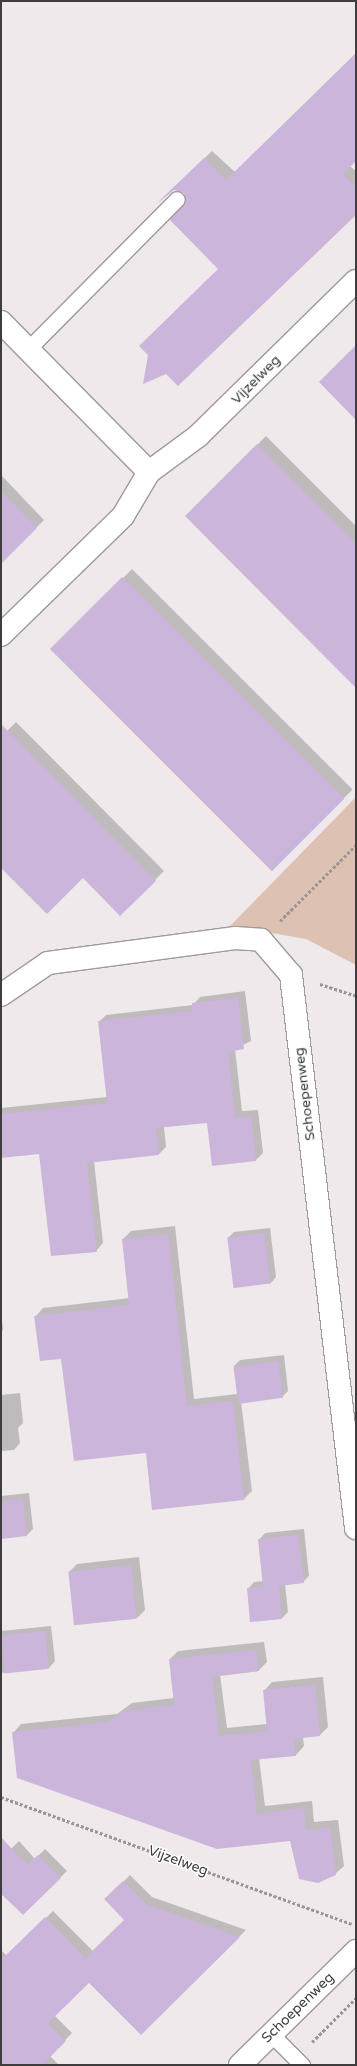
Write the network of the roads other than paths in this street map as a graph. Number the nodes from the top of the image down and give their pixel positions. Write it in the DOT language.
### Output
graph roads {
  1 [pos="177,199"];
  2 [pos="356,281"];
  3 [pos="1,322"];
  4 [pos="28,349"];
  5 [pos="149,472"];
  6 [pos="1,635"];
  7 [pos="1,995"];
  8 [pos="356,1528"];
  9 [pos="356,1951"];
  10 [pos="271,2034"];
  11 [pos="299,2062"];
  12 [pos="240,2065"];
  1 -- 4 [label="lane"];
  2 -- 5 [label="street, Vijzelweg"];
  3 -- 4 [label="street"];
  4 -- 5 [label="street"];
  5 -- 6 [label="street, Vijzelweg"];
  7 -- 8 [label="street, Schoepenweg"];
  9 -- 10 [label="street, Schoepenweg"];
  10 -- 11 [label="lane"];
  10 -- 12 [label="street, Schoepenweg"];
}
